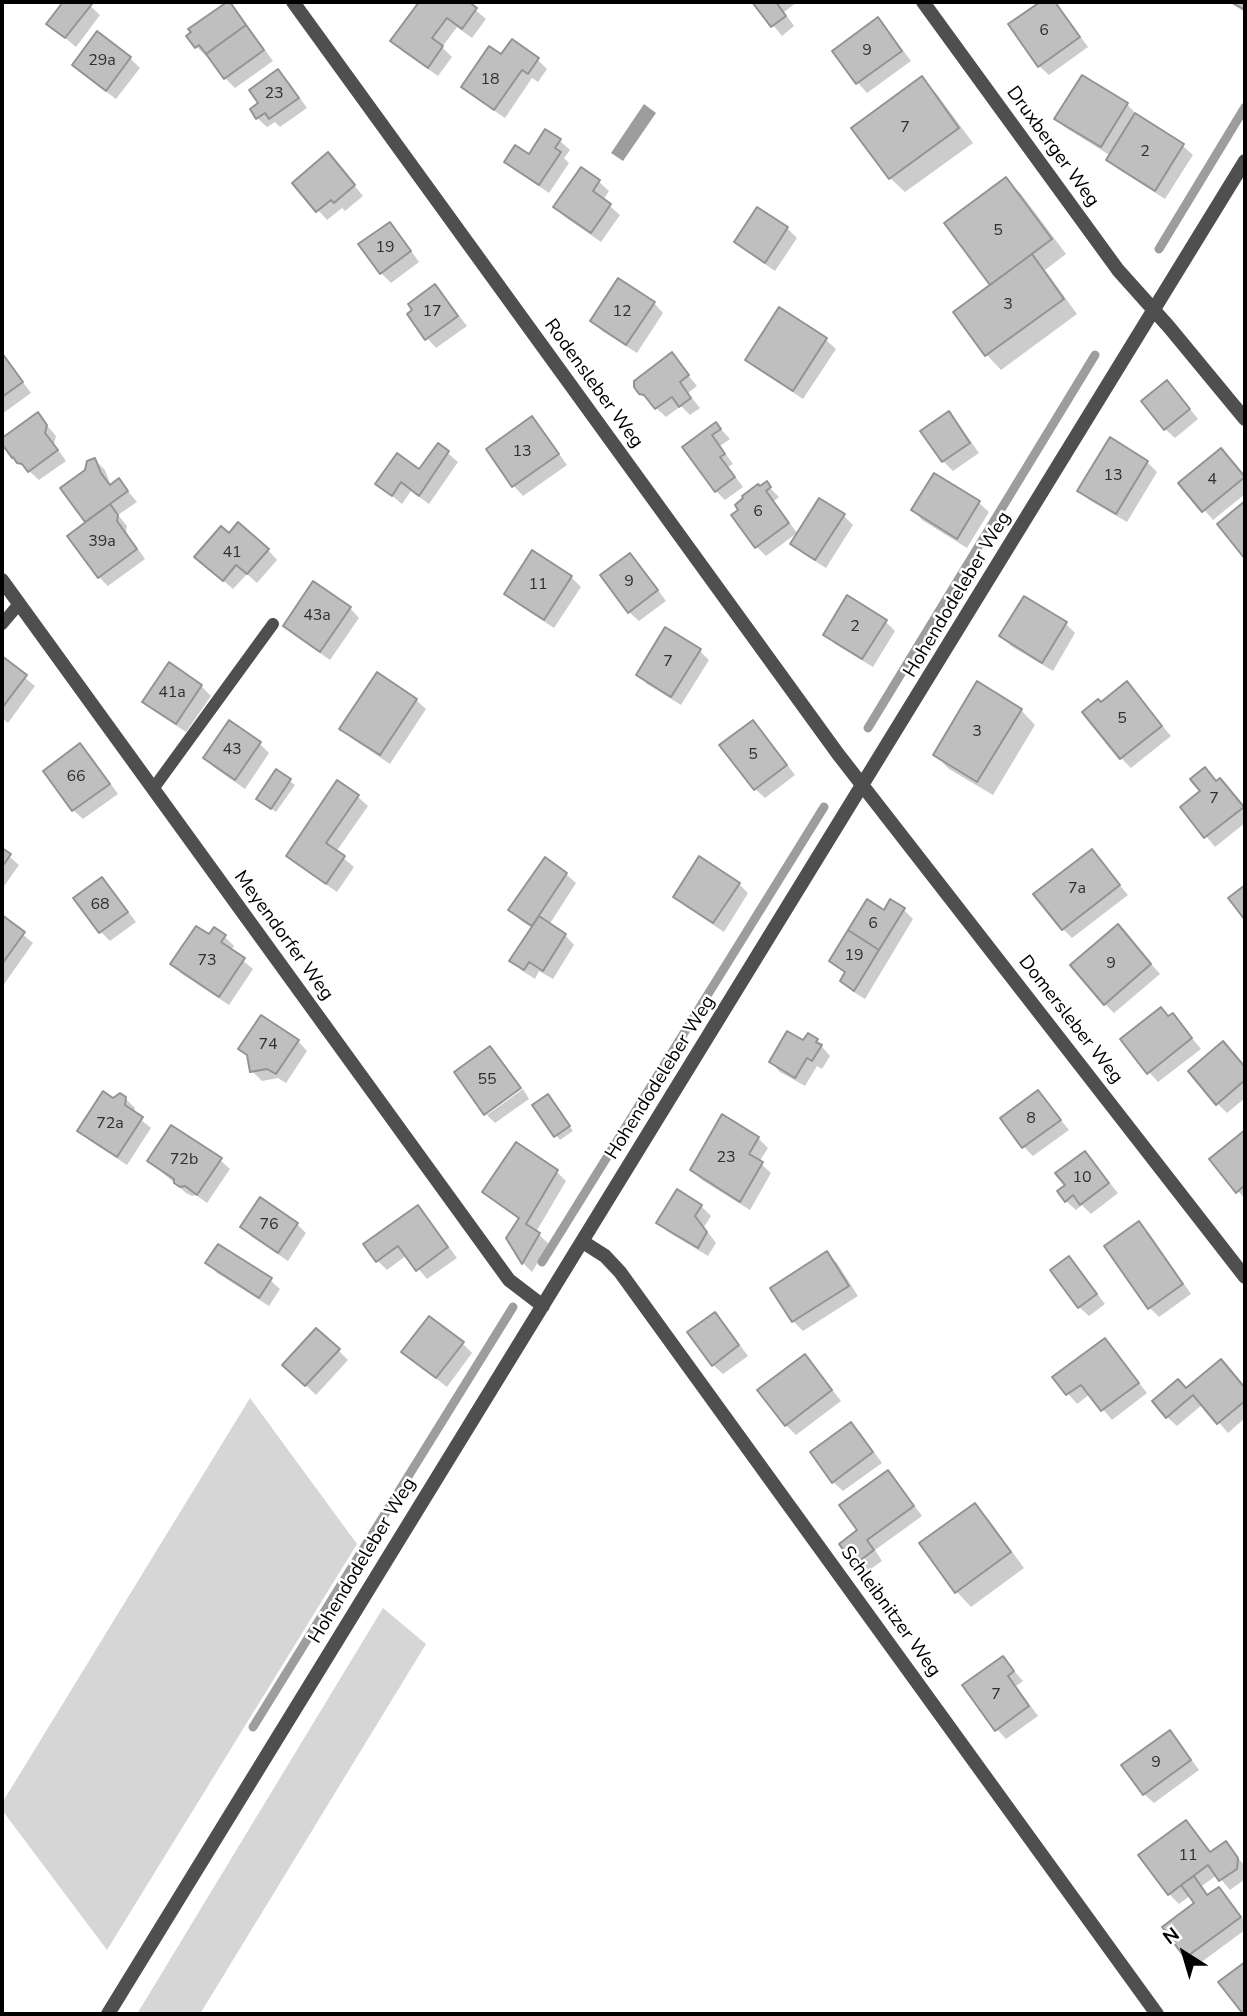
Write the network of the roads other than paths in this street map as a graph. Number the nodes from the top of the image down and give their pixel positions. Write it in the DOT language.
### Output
graph roads {
  1 [pos="293,2"];
  2 [pos="923,2"];
  3 [pos="1245,161"];
  4 [pos="1154,311"];
  5 [pos="1245,419"];
  6 [pos="2,580"];
  7 [pos="19,604"];
  8 [pos="2,624"];
  9 [pos="272,624"];
  10 [pos="864,786"];
  11 [pos="153,789"];
  12 [pos="583,1242"];
  13 [pos="1245,1277"];
  14 [pos="543,1306"];
  15 [pos="108,2014"];
  16 [pos="1157,2014"];
  1 -- 10 [label="street, Rodensleber Weg"];
  2 -- 4 [label="street, Druxberger Weg"];
  3 -- 4 [label="street, Hohendodeleber Weg"];
  4 -- 5 [label="street, Druxberger Weg"];
  4 -- 10 [label="street, Hohendodeleber Weg"];
  6 -- 7 [label="street, Meyendorfer Weg"];
  7 -- 8 [label="lane"];
  7 -- 11 [label="street, Meyendorfer Weg"];
  9 -- 11 [label="lane"];
  10 -- 12 [label="street, Hohendodeleber Weg"];
  10 -- 13 [label="street, Domersleber Weg"];
  11 -- 14 [label="street, Meyendorfer Weg"];
  12 -- 14 [label="street, Hohendodeleber Weg"];
  12 -- 16 [label="street, Schleibnitzer Weg"];
  14 -- 15 [label="street, Hohendodeleber Weg"];
}
